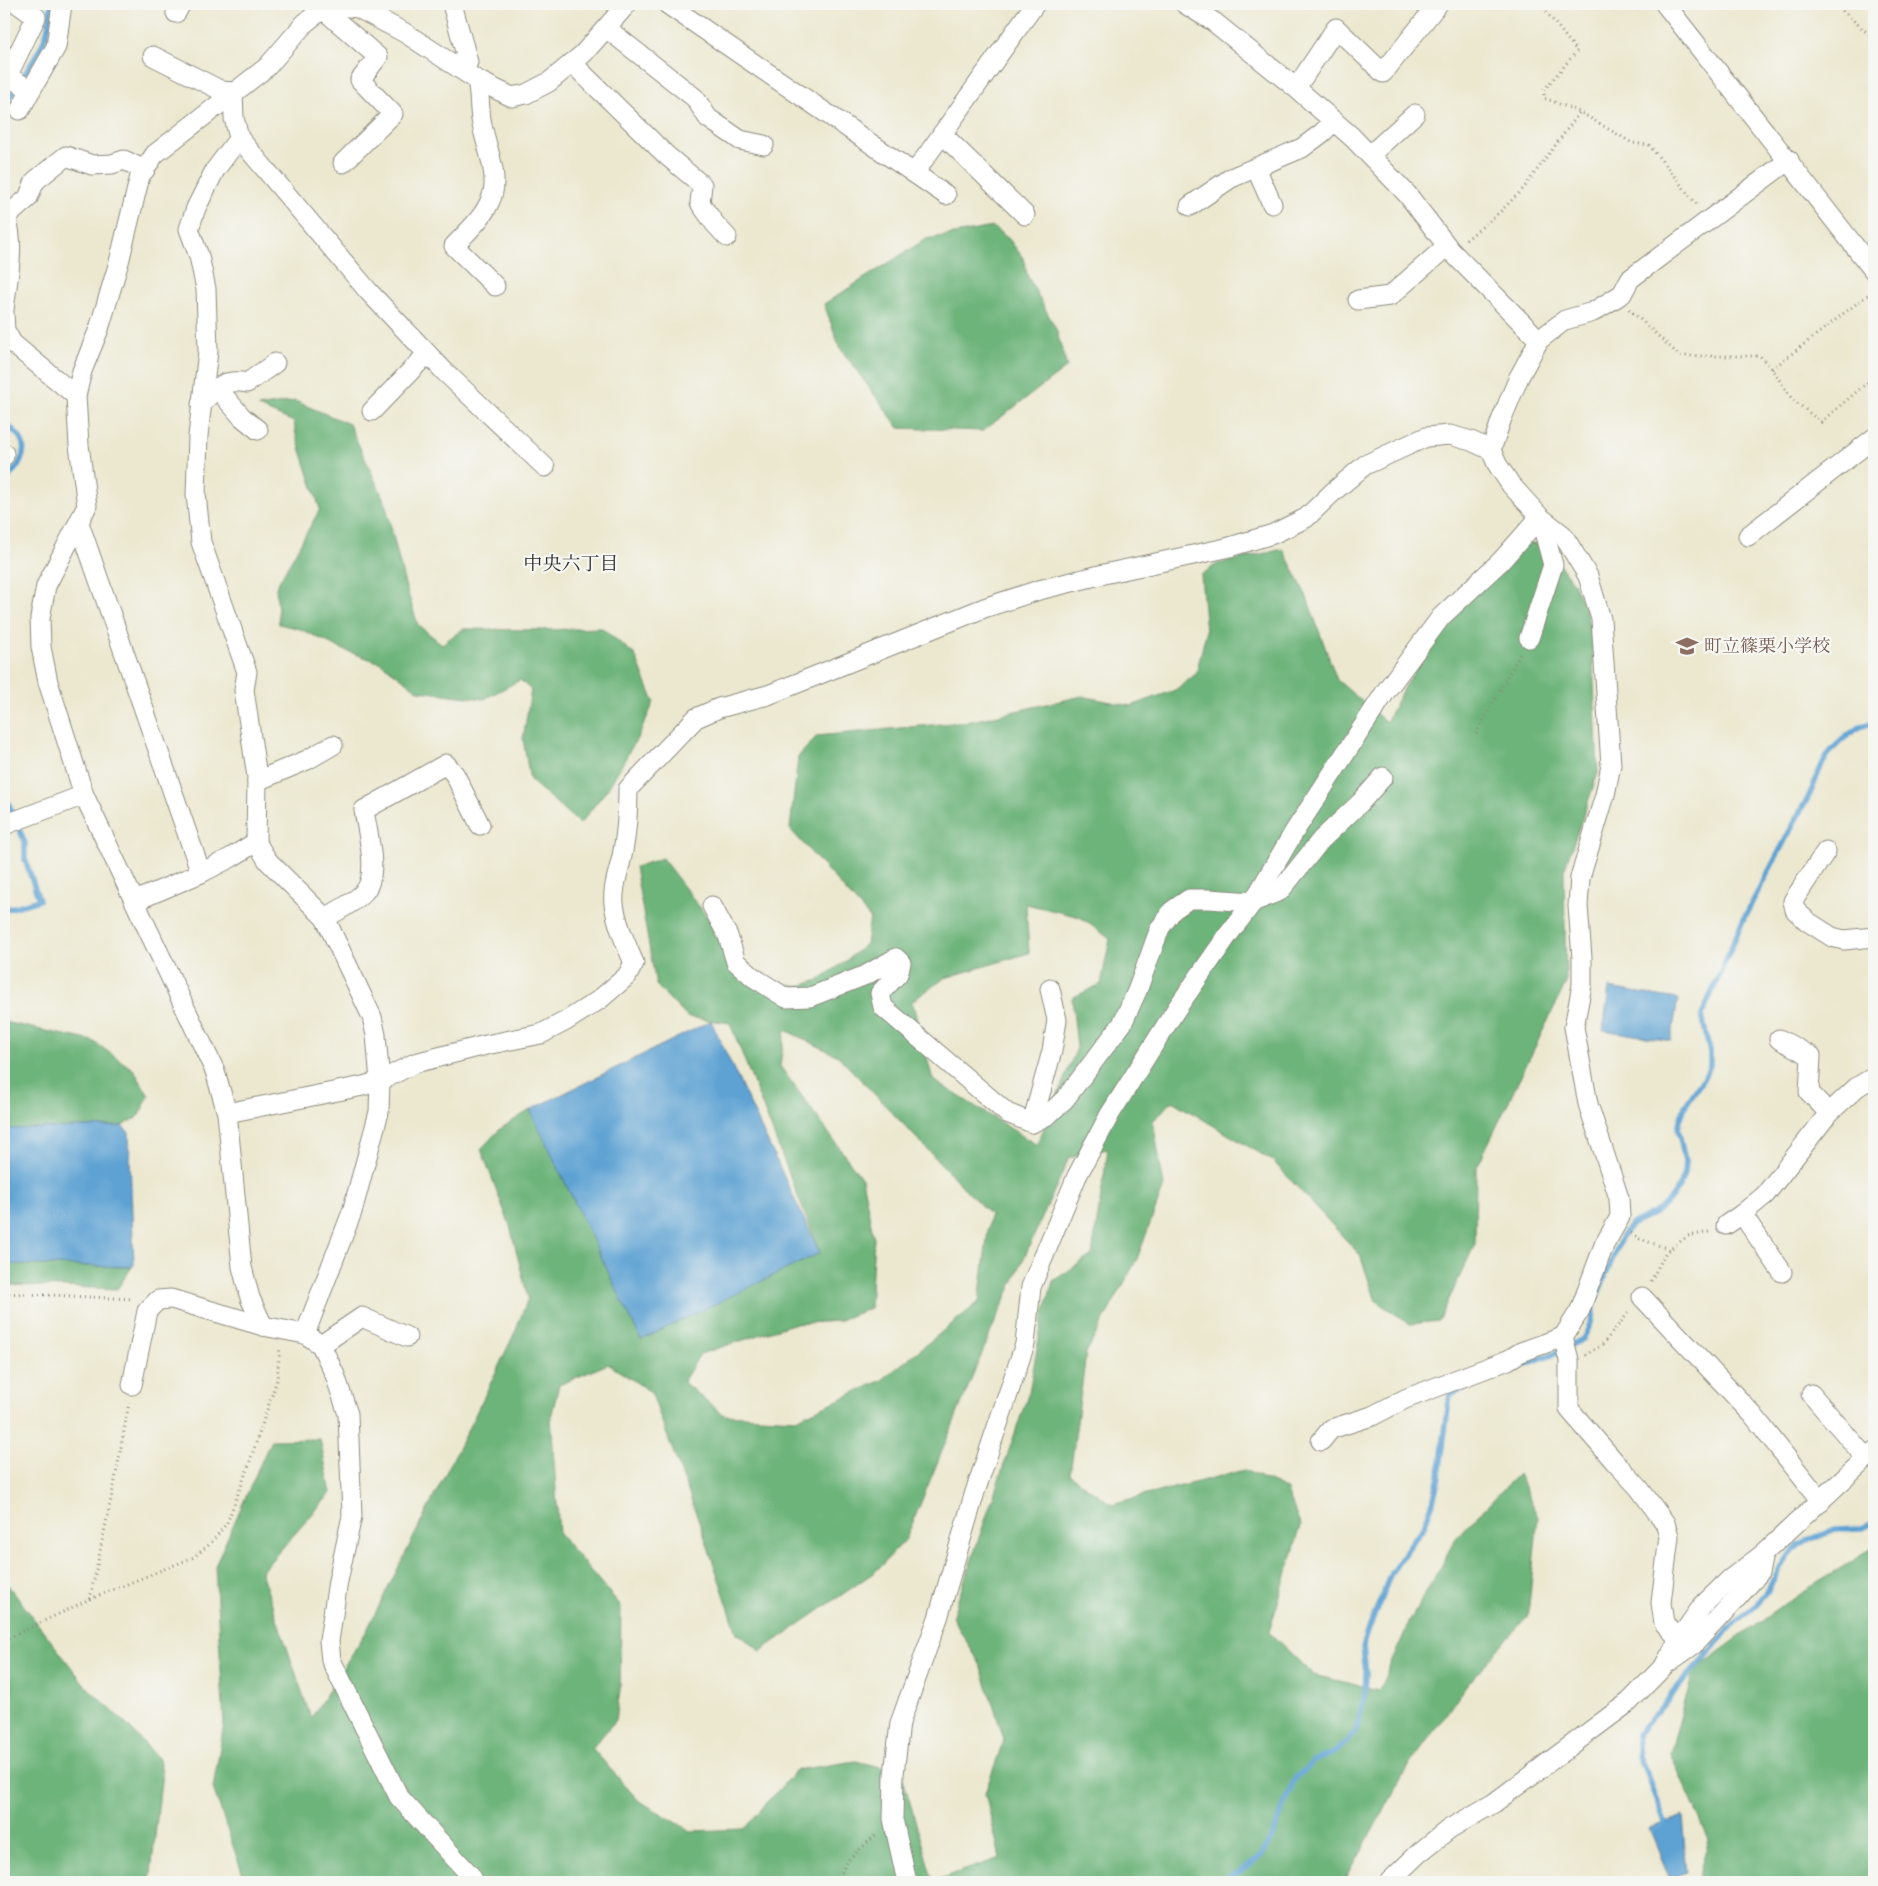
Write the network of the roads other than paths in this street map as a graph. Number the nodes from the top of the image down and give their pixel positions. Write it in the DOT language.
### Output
graph roads {
  1 [pos="18,4"];
  2 [pos="62,4"];
  3 [pos="452,4"];
  4 [pos="628,4"];
  5 [pos="667,4"];
  6 [pos="1035,4"];
  7 [pos="1185,4"];
  8 [pos="1438,4"];
  9 [pos="1665,4"];
  10 [pos="320,6"];
  11 [pos="606,28"];
  12 [pos="153,56"];
  13 [pos="468,62"];
  14 [pos="572,63"];
  15 [pos="5,80"];
  16 [pos="477,80"];
  17 [pos="1296,88"];
  18 [pos="31,90"];
  19 [pos="233,92"];
  20 [pos="20,110"];
  21 [pos="1415,114"];
  22 [pos="1334,121"];
  23 [pos="942,134"];
  24 [pos="239,138"];
  25 [pos="764,145"];
  26 [pos="1370,156"];
  27 [pos="1789,160"];
  28 [pos="343,163"];
  29 [pos="1256,168"];
  30 [pos="145,170"];
  31 [pos="915,172"];
  32 [pos="946,195"];
  33 [pos="1272,204"];
  34 [pos="1190,206"];
  35 [pos="1025,215"];
  36 [pos="5,217"];
  37 [pos="727,236"];
  38 [pos="1449,248"];
  39 [pos="1874,271"];
  40 [pos="495,286"];
  41 [pos="1358,300"];
  42 [pos="4,312"];
  43 [pos="1539,340"];
  44 [pos="428,354"];
  45 [pos="275,363"];
  46 [pos="217,388"];
  47 [pos="76,396"];
  48 [pos="202,404"];
  49 [pos="372,411"];
  50 [pos="258,430"];
  51 [pos="1874,438"];
  52 [pos="1491,450"];
  53 [pos="545,467"];
  54 [pos="1540,517"];
  55 [pos="79,523"];
  56 [pos="1748,536"];
  57 [pos="1529,638"];
  58 [pos="333,745"];
  59 [pos="1383,777"];
  60 [pos="257,781"];
  61 [pos="84,795"];
  62 [pos="4,825"];
  63 [pos="480,825"];
  64 [pos="256,842"];
  65 [pos="1826,851"];
  66 [pos="201,873"];
  67 [pos="135,901"];
  68 [pos="1254,902"];
  69 [pos="712,906"];
  70 [pos="325,918"];
  71 [pos="1874,937"];
  72 [pos="1050,989"];
  73 [pos="1779,1039"];
  74 [pos="1874,1077"];
  75 [pos="380,1081"];
  76 [pos="227,1113"];
  77 [pos="1829,1113"];
  78 [pos="1032,1123"];
  79 [pos="1742,1214"];
  80 [pos="1726,1225"];
  81 [pos="1782,1272"];
  82 [pos="1642,1297"];
  83 [pos="263,1326"];
  84 [pos="305,1334"];
  85 [pos="407,1337"];
  86 [pos="1563,1337"];
  87 [pos="321,1345"];
  88 [pos="132,1385"];
  89 [pos="1811,1394"];
  90 [pos="1321,1441"];
  91 [pos="1870,1454"];
  92 [pos="1821,1501"];
  93 [pos="1763,1554"];
  94 [pos="1679,1639"];
  95 [pos="1664,1666"];
  96 [pos="474,1882"];
  97 [pos="907,1882"];
  98 [pos="1389,1882"];
  1 -- 15 [label="street"];
  2 -- 18 [label="street"];
  3 -- 13 [label="street"];
  4 -- 11 [label="street"];
  5 -- 31 [label="street"];
  6 -- 23 [label="street"];
  7 -- 17 [label="street"];
  8 -- 17 [label="street"];
  9 -- 27 [label="street"];
  10 -- 16 [label="street"];
  10 -- 19 [label="street"];
  10 -- 28 [label="street"];
  11 -- 14 [label="street"];
  11 -- 25 [label="street"];
  12 -- 19 [label="street"];
  14 -- 16 [label="street"];
  14 -- 37 [label="street"];
  15 -- 18 [label="street"];
  16 -- 40 [label="street"];
  17 -- 22 [label="street"];
  18 -- 20 [label="street"];
  19 -- 24 [label="street"];
  19 -- 30 [label="street"];
  21 -- 26 [label="street"];
  22 -- 26 [label="street"];
  22 -- 29 [label="street"];
  23 -- 31 [label="street"];
  23 -- 35 [label="street"];
  24 -- 44 [label="street"];
  24 -- 48 [label="street"];
  26 -- 38 [label="street"];
  27 -- 39 [label="street"];
  27 -- 43 [label="street"];
  29 -- 33 [label="street"];
  29 -- 34 [label="street"];
  30 -- 36 [label="street"];
  30 -- 47 [label="street"];
  31 -- 32 [label="street"];
  36 -- 42 [label="street"];
  38 -- 41 [label="street"];
  38 -- 43 [label="street"];
  42 -- 47 [label="street"];
  43 -- 52 [label="street"];
  44 -- 49 [label="street"];
  44 -- 53 [label="street"];
  45 -- 46 [label="street"];
  46 -- 48 [label="street"];
  46 -- 50 [label="street"];
  47 -- 55 [label="street"];
  48 -- 60 [label="street"];
  51 -- 56 [label="street"];
  52 -- 54 [label="street"];
  52 -- 75 [label="street"];
  54 -- 57 [label="street"];
  54 -- 68 [label="street"];
  54 -- 86 [label="street"];
  55 -- 61 [label="street"];
  55 -- 66 [label="street"];
  58 -- 60 [label="street"];
  59 -- 68 [label="street"];
  60 -- 64 [label="street"];
  61 -- 62 [label="street"];
  61 -- 67 [label="street"];
  63 -- 70 [label="street"];
  64 -- 66 [label="street"];
  64 -- 70 [label="street"];
  65 -- 71 [label="street"];
  66 -- 67 [label="street"];
  67 -- 76 [label="street"];
  68 -- 78 [label="street"];
  68 -- 97 [label="street"];
  69 -- 78 [label="street"];
  70 -- 75 [label="street"];
  72 -- 78 [label="street"];
  73 -- 77 [label="street"];
  74 -- 77 [label="street"];
  75 -- 76 [label="street"];
  75 -- 84 [label="street"];
  76 -- 83 [label="street"];
  77 -- 79 [label="street"];
  79 -- 80 [label="street"];
  79 -- 81 [label="street"];
  82 -- 92 [label="street"];
  83 -- 84 [label="street"];
  83 -- 88 [label="street"];
  84 -- 87 [label="street"];
  85 -- 87 [label="street"];
  86 -- 90 [label="street"];
  86 -- 94 [label="street"];
  87 -- 96 [label="street"];
  89 -- 91 [label="street"];
  91 -- 92 [label="street"];
  92 -- 93 [label="street"];
  93 -- 94 [label="street"];
  93 -- 95 [label="street"];
  94 -- 95 [label="street"];
  95 -- 98 [label="street"];
}
